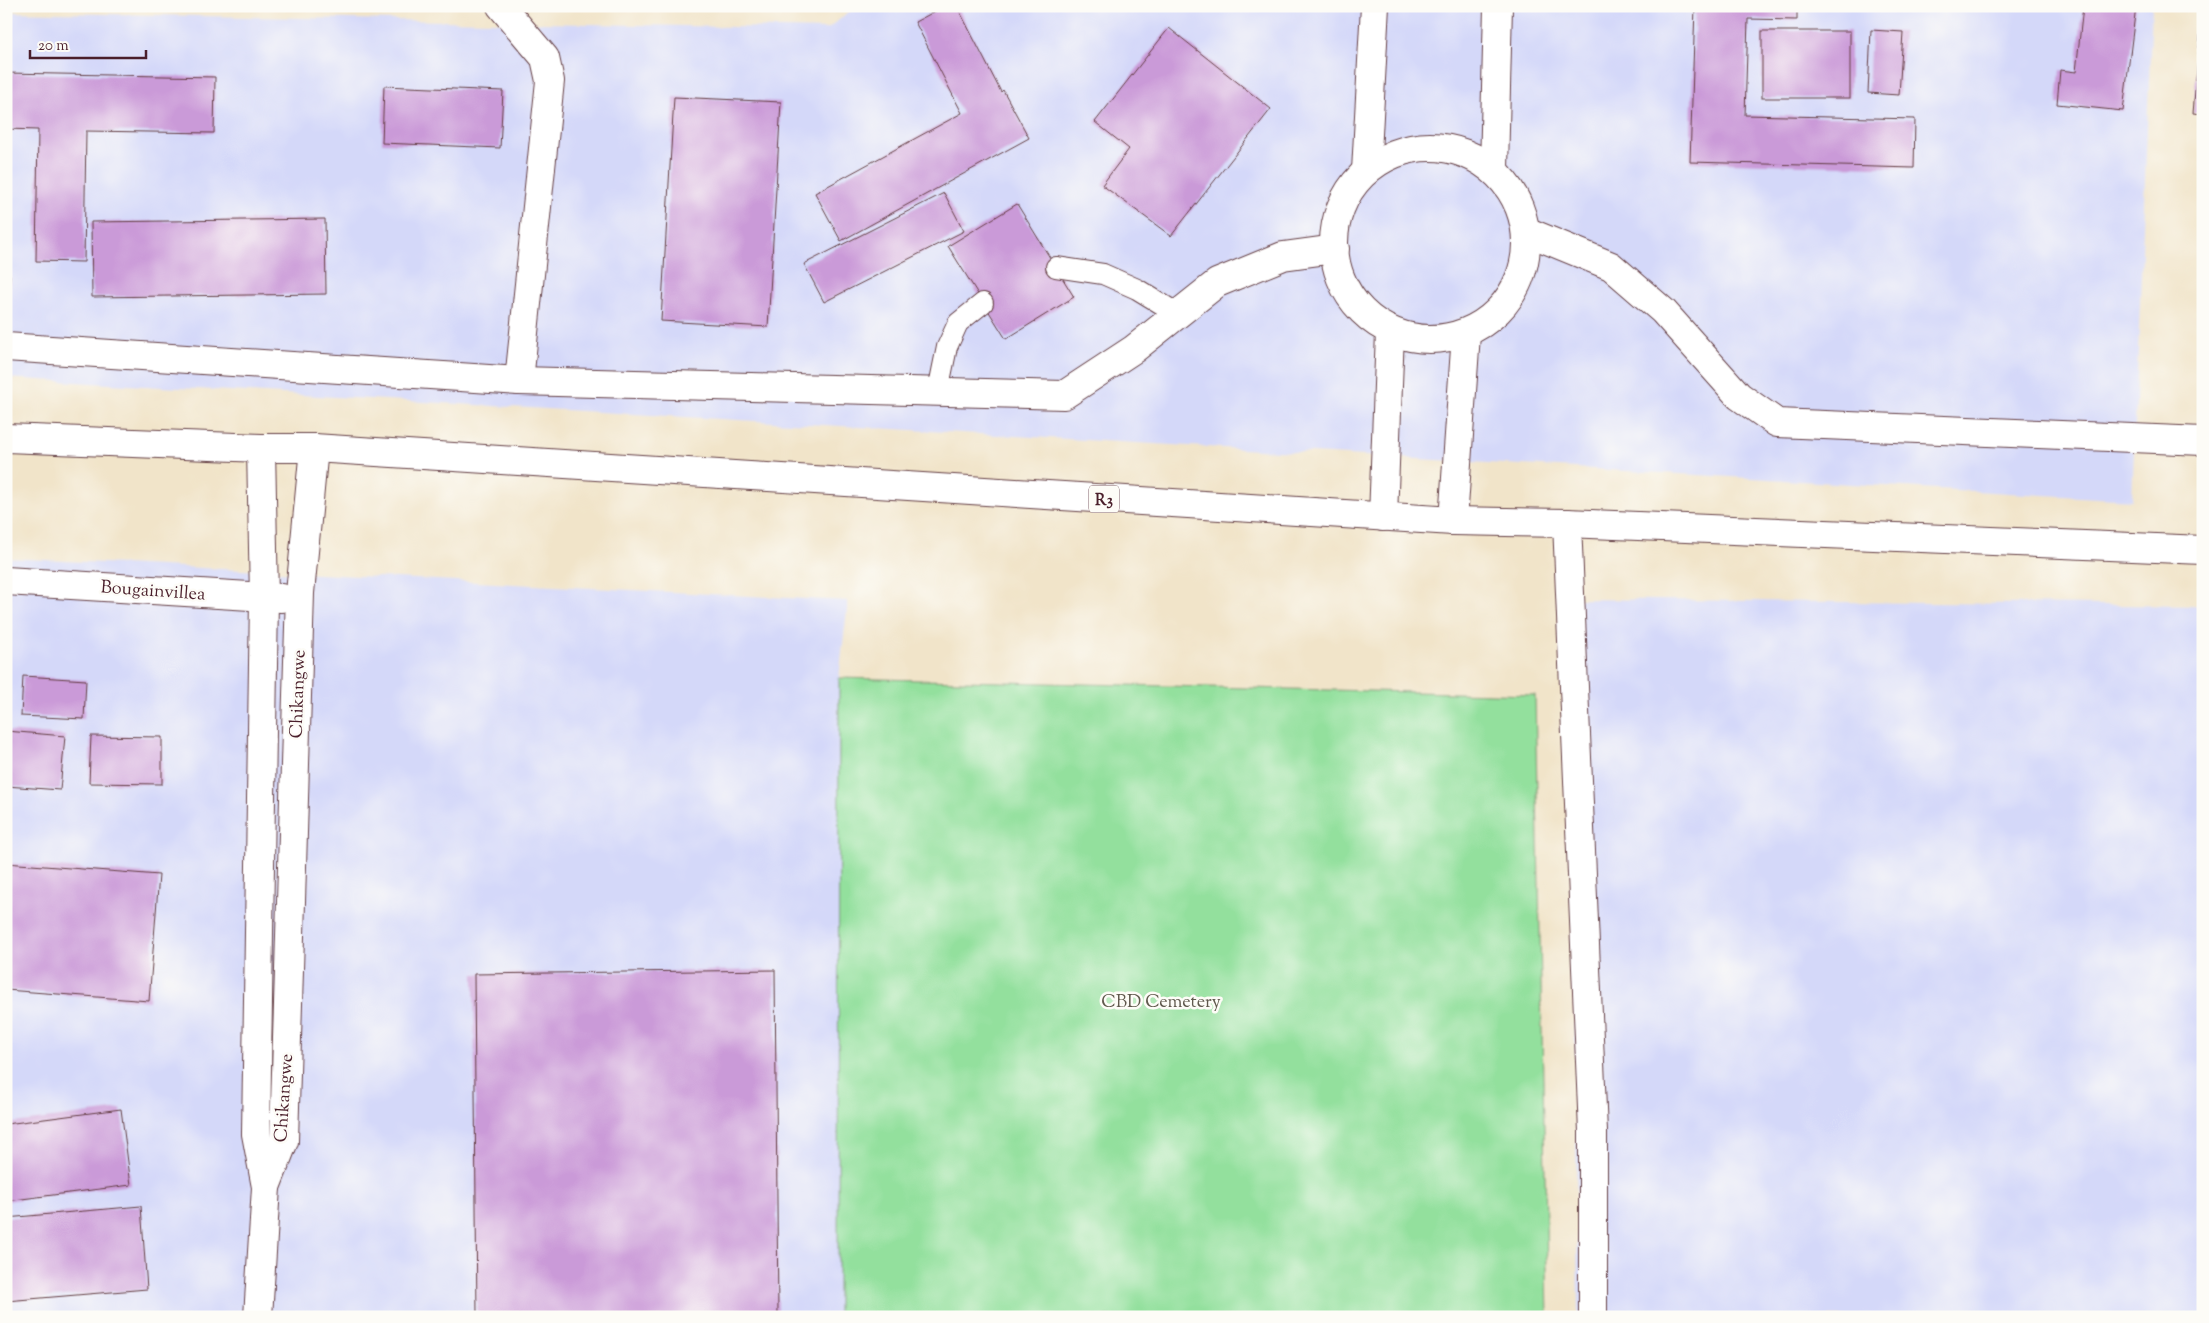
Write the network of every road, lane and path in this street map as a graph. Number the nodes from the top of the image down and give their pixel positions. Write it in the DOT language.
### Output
graph roads {
  1 [pos="501,6"];
  2 [pos="1376,6"];
  3 [pos="1498,6"];
  4 [pos="1494,169"];
  5 [pos="1366,171"];
  6 [pos="1528,232"];
  7 [pos="1336,249"];
  8 [pos="1056,267"];
  9 [pos="983,303"];
  10 [pos="1178,314"];
  11 [pos="1390,332"];
  12 [pos="1466,334"];
  13 [pos="6,347"];
  14 [pos="519,381"];
  15 [pos="938,391"];
  16 [pos="6,438"];
  17 [pos="2203,441"];
  18 [pos="261,448"];
  19 [pos="314,448"];
  20 [pos="1383,517"];
  21 [pos="1453,521"];
  22 [pos="1567,523"];
  23 [pos="2203,550"];
  24 [pos="6,581"];
  25 [pos="264,598"];
  26 [pos="300,599"];
  27 [pos="266,1187"];
  28 [pos="258,1317"];
  29 [pos="1593,1317"];
  1 -- 14 [label="main road"];
  2 -- 5 [label="main road"];
  3 -- 4 [label="main road"];
  4 -- 5 [label="main road"];
  4 -- 6 [label="main road"];
  5 -- 7 [label="main road"];
  6 -- 12 [label="main road"];
  6 -- 17 [label="main road"];
  7 -- 10 [label="main road"];
  7 -- 11 [label="main road"];
  8 -- 10 [label="lane"];
  9 -- 15 [label="lane"];
  10 -- 15 [label="main road"];
  11 -- 12 [label="main road"];
  11 -- 20 [label="main road"];
  12 -- 21 [label="main road"];
  13 -- 14 [label="main road"];
  14 -- 15 [label="main road"];
  16 -- 18 [label="main road, R3"];
  18 -- 19 [label="main road, R3"];
  18 -- 25 [label="main road, Chikangwe"];
  19 -- 20 [label="main road, R3"];
  19 -- 26 [label="main road, Chikangwe"];
  20 -- 21 [label="main road, R3"];
  21 -- 22 [label="main road, R3"];
  22 -- 23 [label="main road, R3"];
  22 -- 29 [label="main road"];
  24 -- 25 [label="main road, Bougainvillea"];
  25 -- 26 [label="main road, Bougainvillea"];
  25 -- 27 [label="main road, Chikangwe"];
  26 -- 27 [label="main road, Chikangwe"];
  27 -- 28 [label="main road"];
}
